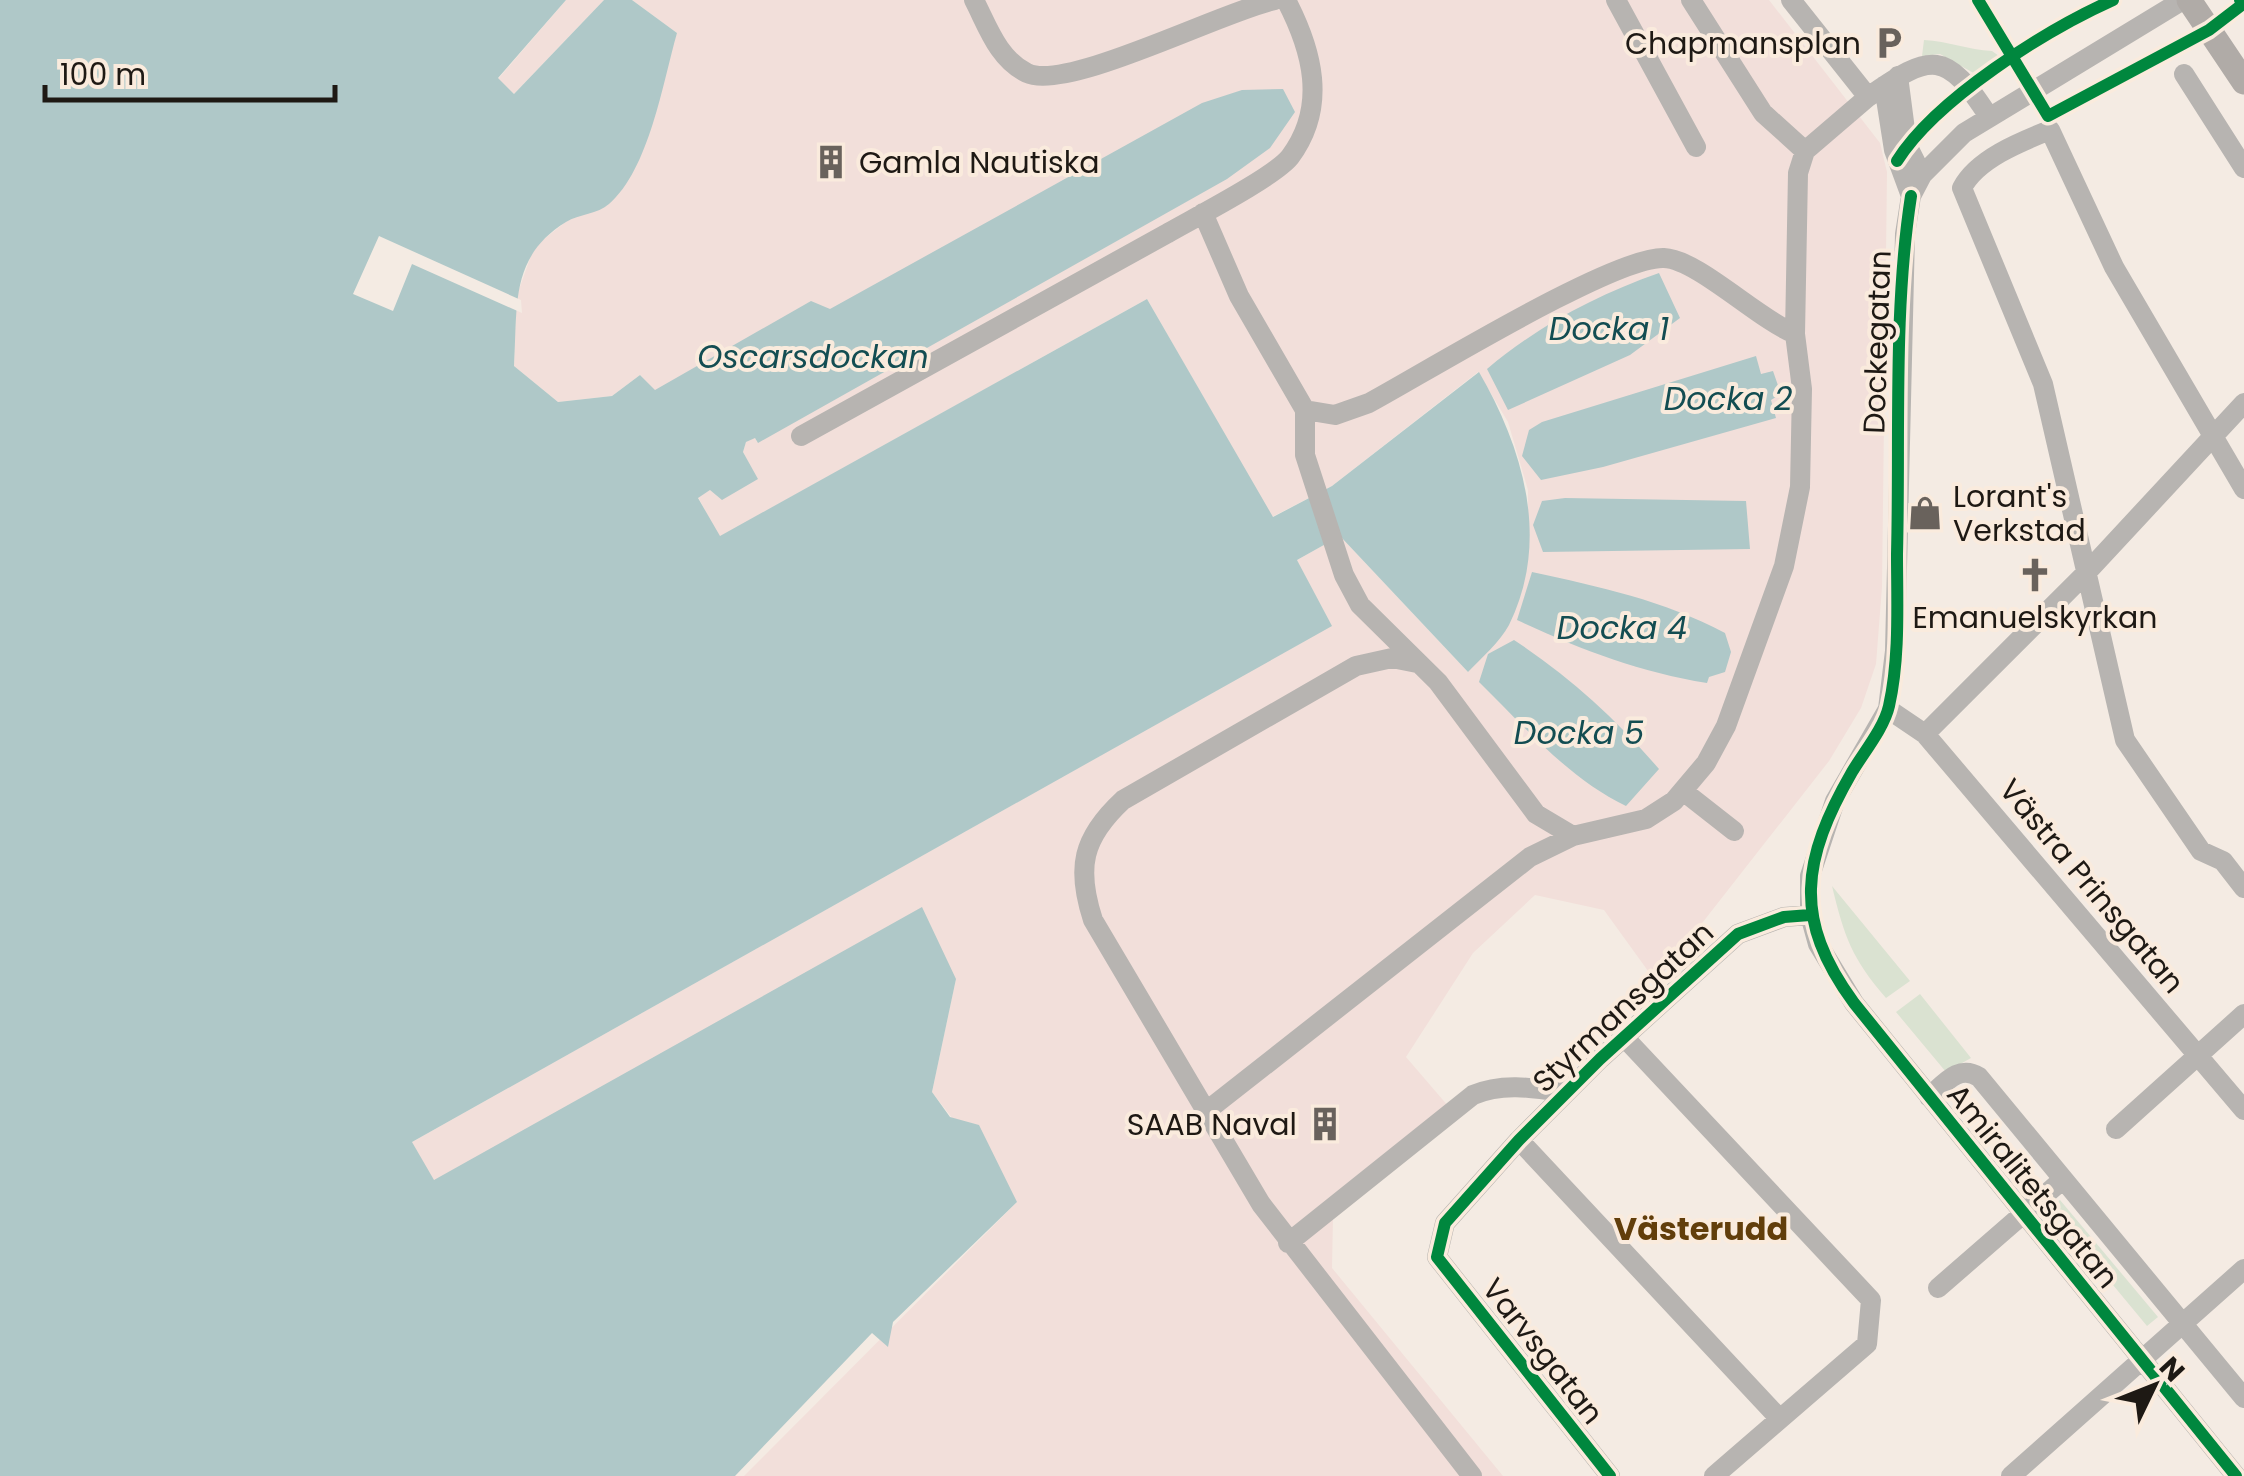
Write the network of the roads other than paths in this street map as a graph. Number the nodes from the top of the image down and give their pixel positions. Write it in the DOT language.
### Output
graph roads {
  1 [pos="974,0"];
  2 [pos="1276,0"];
  3 [pos="1286,0"];
  4 [pos="1616,0"];
  5 [pos="1692,0"];
  6 [pos="1791,0"];
  7 [pos="2186,0"];
  8 [pos="2184,74"];
  9 [pos="2244,82"];
  10 [pos="1883,86"];
  11 [pos="1989,117"];
  12 [pos="1696,147"];
  13 [pos="1806,150"];
  14 [pos="2244,168"];
  15 [pos="1922,175"];
  16 [pos="1911,196"];
  17 [pos="1202,213"];
  18 [pos="1796,334"];
  19 [pos="2244,403"];
  20 [pos="1305,410"];
  21 [pos="2212,434"];
  22 [pos="801,436"];
  23 [pos="2244,489"];
  24 [pos="2088,572"];
  25 [pos="1417,663"];
  26 [pos="1888,709"];
  27 [pos="1926,734"];
  28 [pos="1683,791"];
  29 [pos="1734,831"];
  30 [pos="1573,836"];
  31 [pos="2244,888"];
  32 [pos="1810,915"];
  33 [pos="2244,1014"];
  34 [pos="1623,1036"];
  35 [pos="2195,1055"];
  36 [pos="1566,1093"];
  37 [pos="1928,1097"];
  38 [pos="2244,1110"];
  39 [pos="1204,1112"];
  40 [pos="2116,1129"];
  41 [pos="1519,1140"];
  42 [pos="2061,1181"];
  43 [pos="2022,1214"];
  44 [pos="1288,1243"];
  45 [pos="1437,1257"];
  46 [pos="2244,1269"];
  47 [pos="1938,1288"];
  48 [pos="2182,1321"];
  49 [pos="2142,1360"];
  50 [pos="2244,1398"];
  51 [pos="1780,1418"];
  52 [pos="1472,1476"];
  53 [pos="1610,1476"];
  54 [pos="1714,1476"];
  55 [pos="2011,1476"];
  56 [pos="2236,1476"];
  1 -- 2 [label="street"];
  3 -- 17 [label="street"];
  4 -- 12 [label="street"];
  5 -- 13 [label="street"];
  6 -- 10 [label="street"];
  7 -- 9 [label="main road"];
  7 -- 11 [label="street, Dockegatan"];
  8 -- 14 [label="street"];
  10 -- 11 [label="street"];
  10 -- 13 [label="street"];
  10 -- 15 [label="street"];
  10 -- 16 [label="street"];
  11 -- 15 [label="street, Dockegatan"];
  13 -- 18 [label="street"];
  15 -- 16 [label="street, Dockegatan"];
  16 -- 26 [label="street, Dockegatan"];
  17 -- 20 [label="street"];
  17 -- 22 [label="street"];
  18 -- 20 [label="street"];
  18 -- 28 [label="street"];
  19 -- 21 [label="street"];
  20 -- 25 [label="street"];
  21 -- 23 [label="street"];
  21 -- 24 [label="street"];
  21 -- 24 [label="street"];
  24 -- 27 [label="street"];
  24 -- 31 [label="street"];
  25 -- 30 [label="street"];
  25 -- 39 [label="street"];
  26 -- 27 [label="street, Västra Prinsgatan"];
  26 -- 32 [label="street"];
  27 -- 35 [label="street, Västra Prinsgatan"];
  28 -- 29 [label="street"];
  28 -- 30 [label="street"];
  30 -- 39 [label="street"];
  32 -- 34 [label="street, Styrmansgatan"];
  32 -- 37 [label="street, Amiralitetsgatan"];
  33 -- 35 [label="street"];
  34 -- 36 [label="street, Styrmansgatan"];
  34 -- 51 [label="street"];
  35 -- 38 [label="street, Västra Prinsgatan"];
  35 -- 40 [label="street"];
  36 -- 41 [label="street, Styrmansgatan"];
  36 -- 44 [label="street"];
  37 -- 42 [label="street, Amiralitetsgatan"];
  37 -- 43 [label="street, Amiralitetsgatan"];
  39 -- 44 [label="street"];
  41 -- 45 [label="street, Styrmansgatan"];
  41 -- 51 [label="street"];
  42 -- 43 [label="street"];
  42 -- 48 [label="street, Amiralitetsgatan"];
  43 -- 47 [label="street"];
  43 -- 49 [label="street, Amiralitetsgatan"];
  44 -- 52 [label="street"];
  45 -- 53 [label="street, Varvsgatan"];
  46 -- 48 [label="street"];
  48 -- 49 [label="street"];
  48 -- 50 [label="street, Amiralitetsgatan"];
  49 -- 55 [label="street"];
  49 -- 56 [label="street, Amiralitetsgatan"];
  51 -- 54 [label="street"];
}
